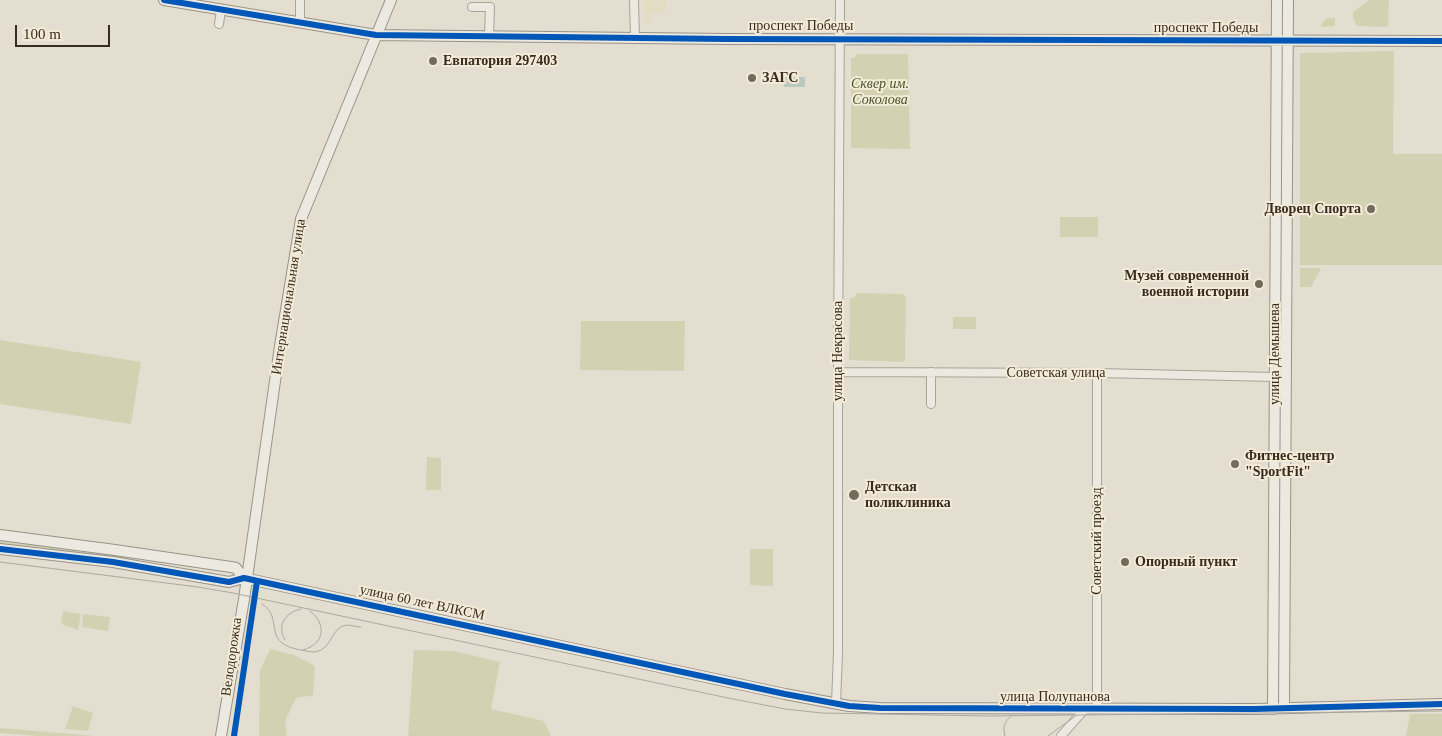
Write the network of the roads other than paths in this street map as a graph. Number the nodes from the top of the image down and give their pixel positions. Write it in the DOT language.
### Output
graph roads {
  1 [pos="164,0"];
  2 [pos="300,0"];
  3 [pos="391,0"];
  4 [pos="634,0"];
  5 [pos="840,0"];
  6 [pos="1277,0"];
  7 [pos="1288,0"];
  8 [pos="472,7"];
  9 [pos="221,10"];
  10 [pos="219,24"];
  11 [pos="300,24"];
  12 [pos="376,35"];
  13 [pos="489,36"];
  14 [pos="635,37"];
  15 [pos="840,38"];
  16 [pos="1282,40"];
  17 [pos="1442,41"];
  18 [pos="838,372"];
  19 [pos="931,372"];
  20 [pos="1098,373"];
  21 [pos="1280,376"];
  22 [pos="931,404"];
  23 [pos="0,535"];
  24 [pos="0,549"];
  25 [pos="246,578"];
  26 [pos="836,703"];
  27 [pos="1442,704"];
  28 [pos="1279,709"];
  29 [pos="1084,710"];
  30 [pos="1097,710"];
  31 [pos="221,736"];
  32 [pos="1061,736"];
  1 -- 9 [label="street, проспект Победы"];
  2 -- 11 [label="street"];
  3 -- 12 [label="street, Интернациональная улица"];
  4 -- 14 [label="street"];
  5 -- 15 [label="street, улица Некрасова"];
  6 -- 16 [label="street, улица Демышева"];
  7 -- 16 [label="street, улица Демышева"];
  8 -- 13 [label="street"];
  9 -- 10 [label="street"];
  9 -- 11 [label="street, проспект Победы"];
  11 -- 12 [label="street, проспект Победы"];
  12 -- 13 [label="street, проспект Победы"];
  12 -- 25 [label="street, Интернациональная улица"];
  13 -- 14 [label="street, проспект Победы"];
  14 -- 15 [label="street, проспект Победы"];
  15 -- 16 [label="street, проспект Победы"];
  15 -- 18 [label="street, улица Некрасова"];
  16 -- 17 [label="street, проспект Победы"];
  16 -- 21 [label="street, улица Демышева"];
  18 -- 19 [label="street, Советская улица"];
  18 -- 26 [label="street, улица Некрасова"];
  19 -- 20 [label="street, Советская улица"];
  19 -- 22 [label="street"];
  20 -- 21 [label="street, Советская улица"];
  20 -- 30 [label="street, Советский проезд"];
  21 -- 28 [label="street, улица Демышева"];
  23 -- 25 [label="street, улица 60 лет ВЛКСМ"];
  24 -- 25 [label="street, улица 60 лет ВЛКСМ"];
  25 -- 26 [label="street, улица 60 лет ВЛКСМ"];
  25 -- 31 [label="street, Интернациональная улица"];
  26 -- 29 [label="street, улица Полупанова"];
  27 -- 28 [label="street, улица Полупанова"];
  28 -- 30 [label="street, улица Полупанова"];
  29 -- 30 [label="street, улица Полупанова"];
  29 -- 32 [label="street"];
}
